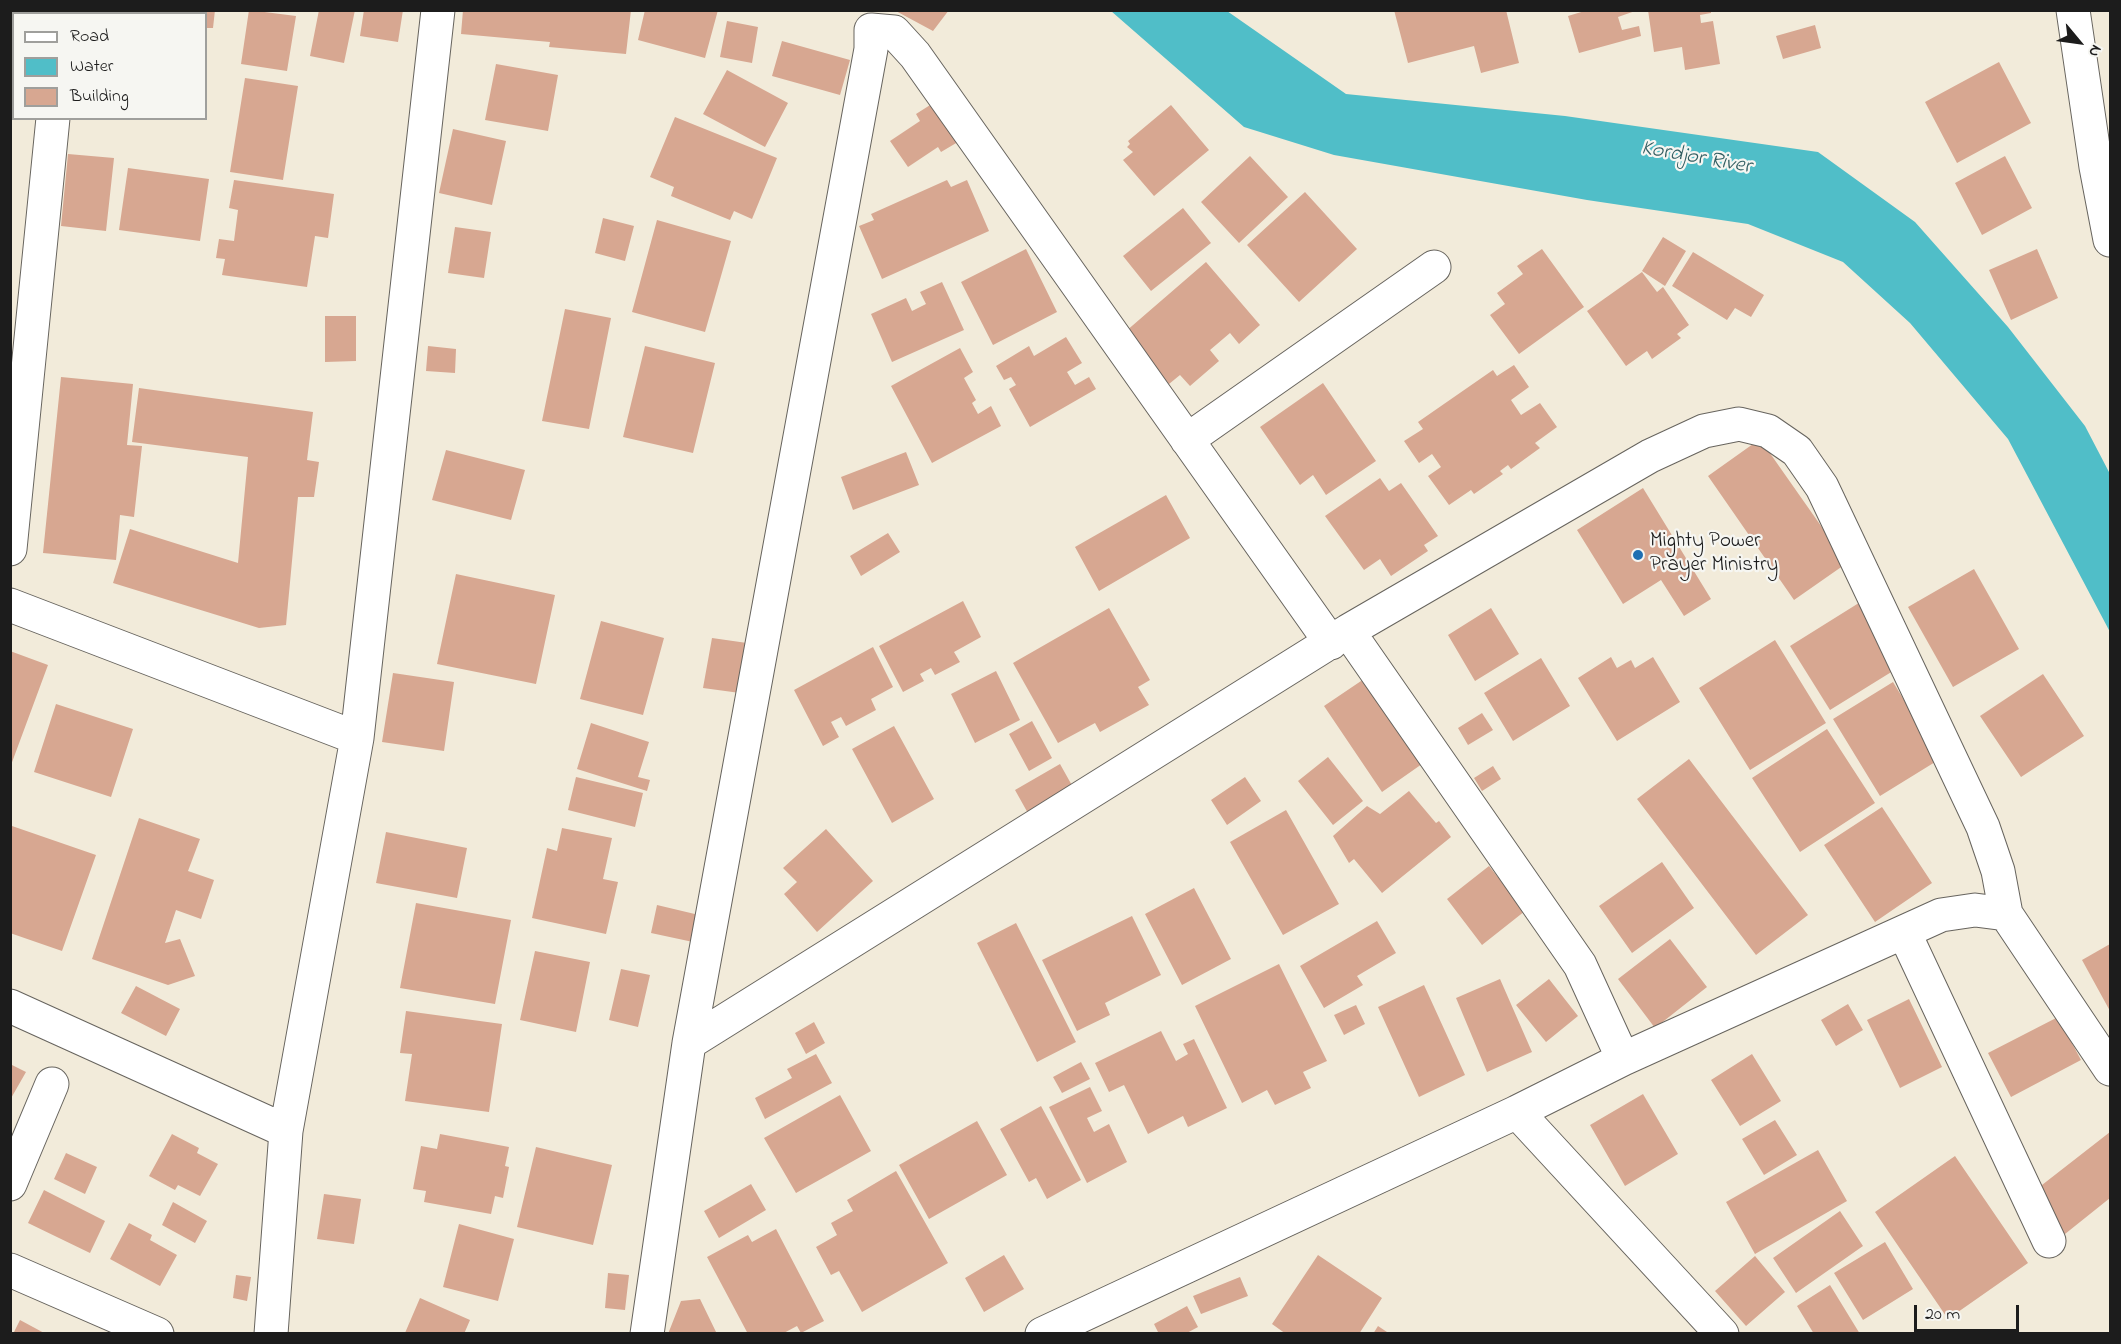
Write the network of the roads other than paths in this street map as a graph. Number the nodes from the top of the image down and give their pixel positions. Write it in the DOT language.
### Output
graph roads {
  1 [pos="438,10"];
  2 [pos="2073,10"];
  3 [pos="53,120"];
  4 [pos="2110,240"];
  5 [pos="1434,267"];
  6 [pos="1187,440"];
  7 [pos="10,549"];
  8 [pos="10,605"];
  9 [pos="1339,637"];
  10 [pos="357,738"];
  11 [pos="2006,914"];
  12 [pos="1904,932"];
  13 [pos="10,1006"];
  14 [pos="689,1043"];
  15 [pos="1623,1059"];
  16 [pos="2110,1069"];
  17 [pos="52,1084"];
  18 [pos="1517,1112"];
  19 [pos="286,1131"];
  20 [pos="10,1184"];
  21 [pos="2049,1241"];
  22 [pos="10,1270"];
  23 [pos="158,1334"];
  24 [pos="271,1334"];
  25 [pos="647,1334"];
  26 [pos="1042,1334"];
  27 [pos="1722,1334"];
  1 -- 10 [label="street"];
  2 -- 4 [label="street"];
  3 -- 7 [label="street"];
  5 -- 6 [label="street"];
  6 -- 9 [label="street"];
  6 -- 14 [label="street"];
  8 -- 10 [label="street"];
  9 -- 11 [label="street"];
  9 -- 14 [label="street"];
  9 -- 15 [label="street"];
  10 -- 19 [label="street"];
  11 -- 12 [label="street"];
  11 -- 16 [label="street"];
  12 -- 15 [label="street"];
  12 -- 21 [label="street"];
  13 -- 19 [label="street"];
  14 -- 25 [label="street"];
  15 -- 18 [label="street"];
  17 -- 20 [label="street"];
  18 -- 26 [label="street"];
  18 -- 27 [label="street"];
  19 -- 24 [label="street"];
  22 -- 23 [label="street"];
}
